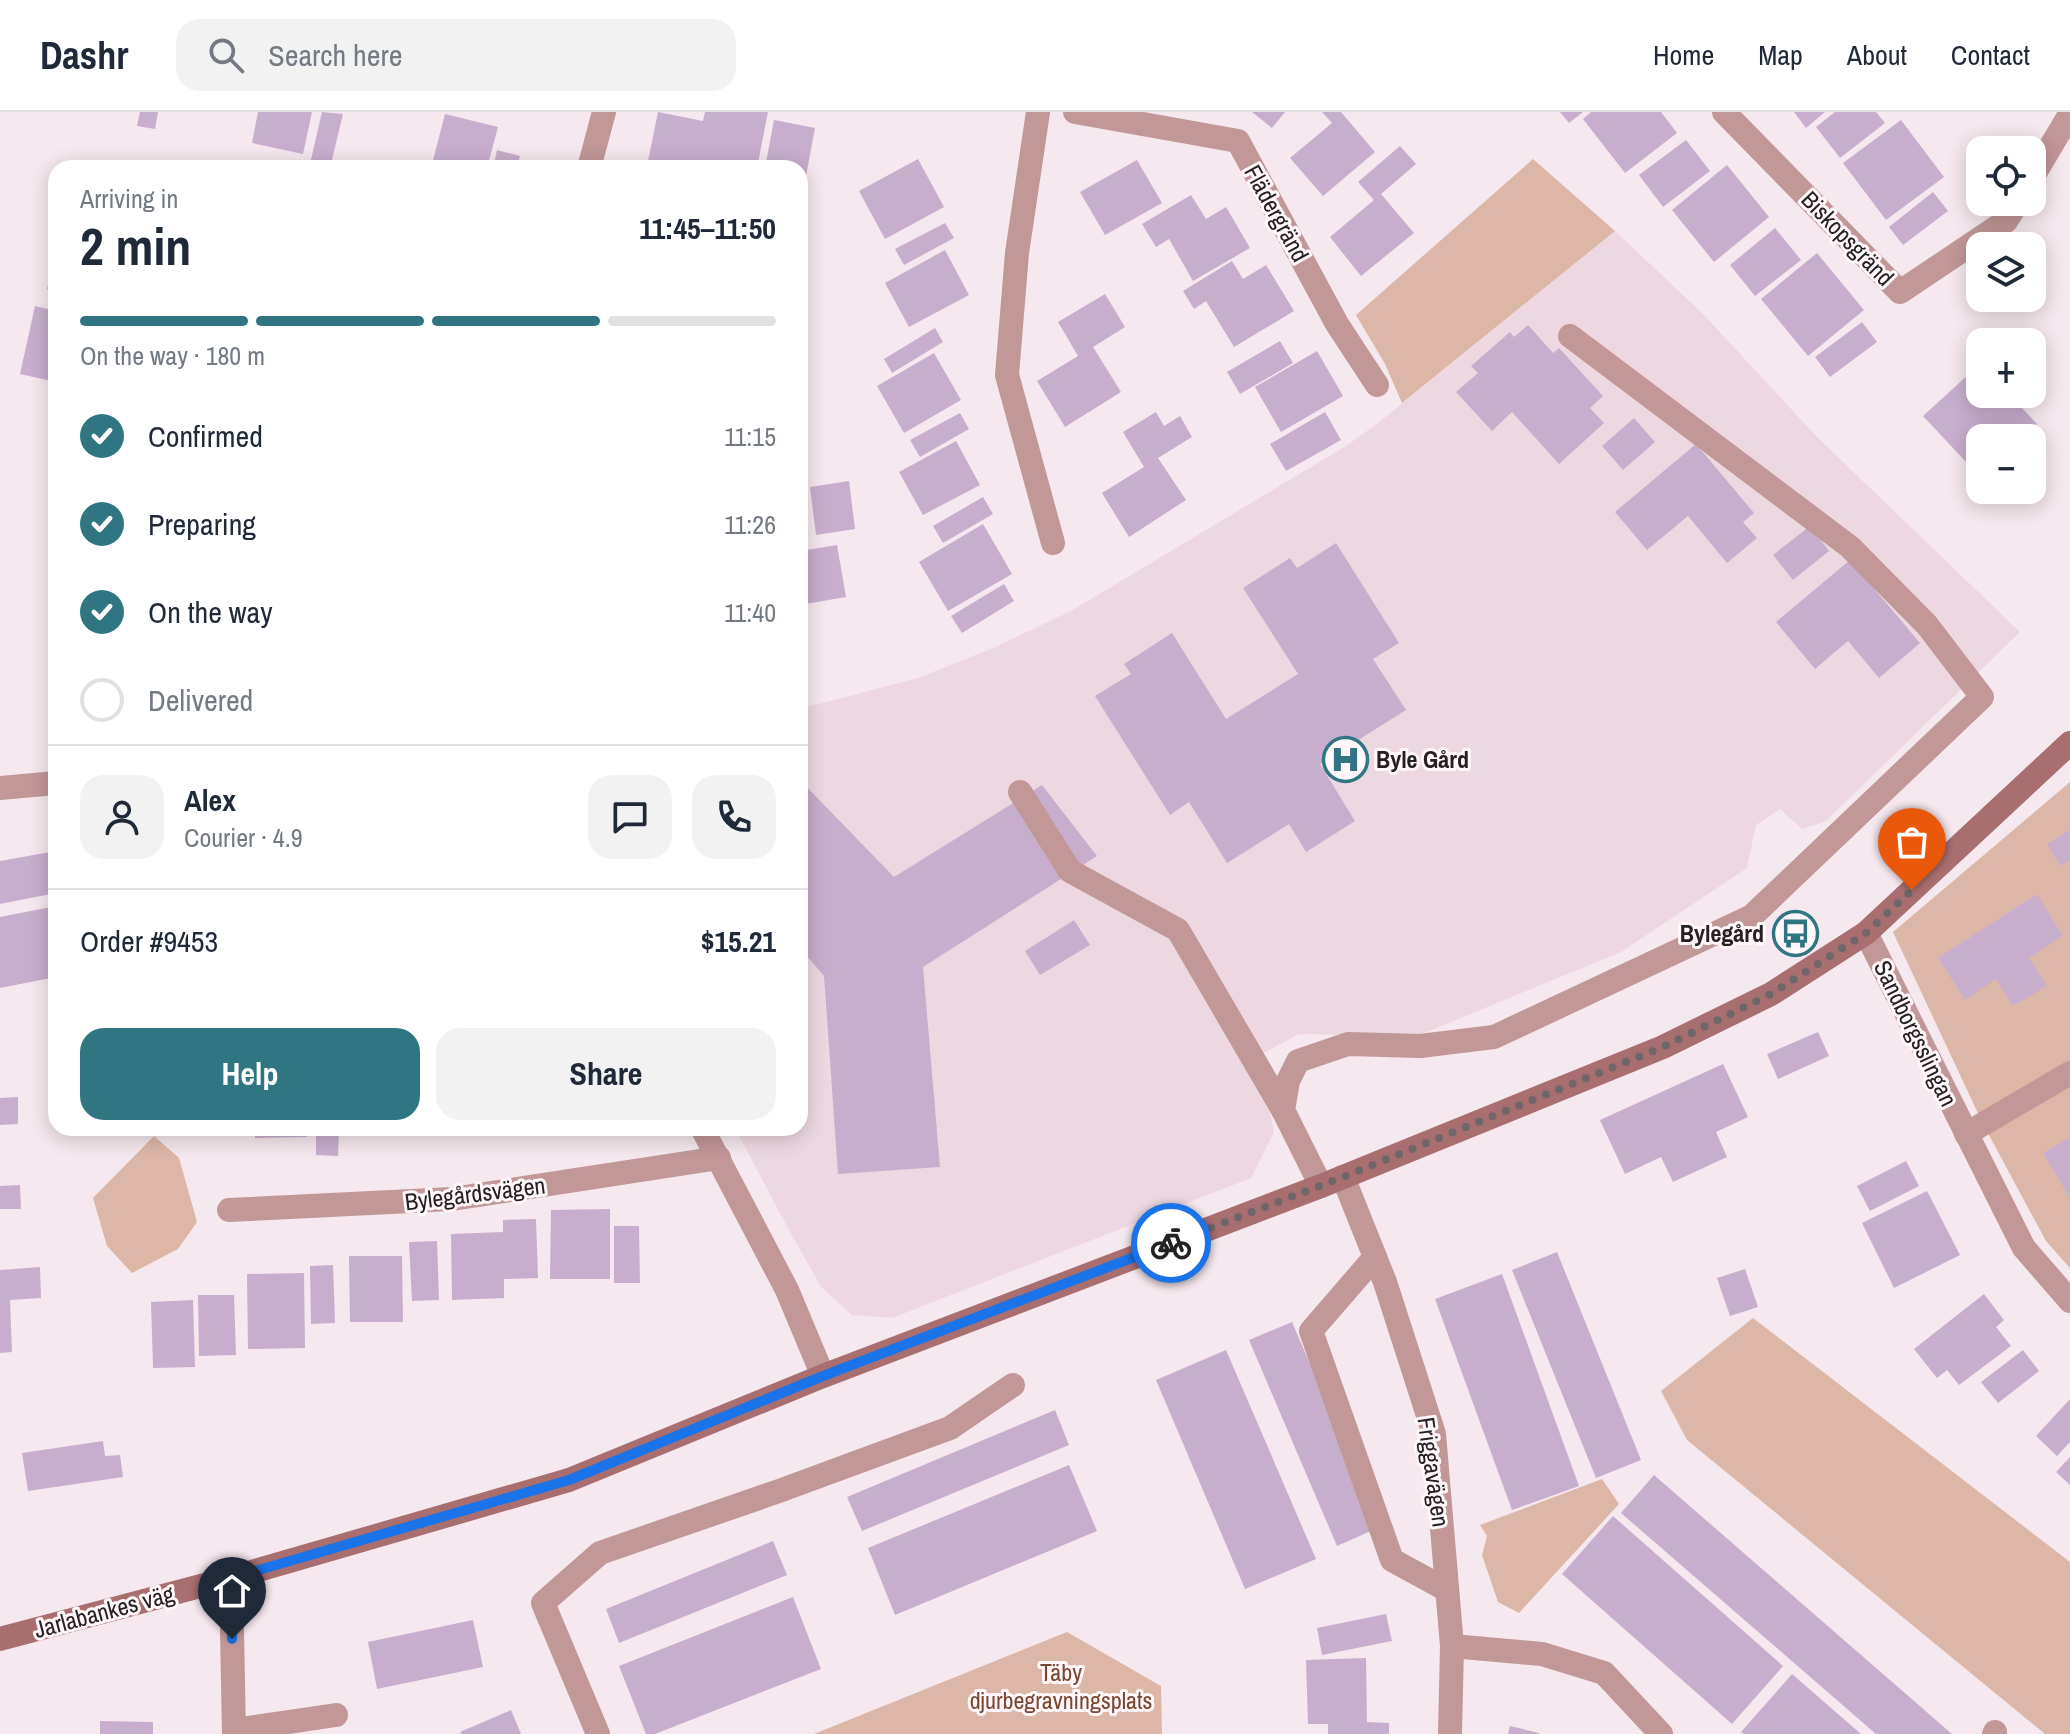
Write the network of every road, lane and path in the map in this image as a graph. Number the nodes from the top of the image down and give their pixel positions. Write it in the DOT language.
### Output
graph roads {
  1 [pos="604,112"];
  2 [pos="1038,112"];
  3 [pos="1075,112"];
  4 [pos="1724,112"];
  5 [pos="2070,114"];
  6 [pos="2046,154"];
  7 [pos="591,160"];
  8 [pos="2009,216"];
  9 [pos="1570,336"];
  10 [pos="1377,385"];
  11 [pos="1053,543"];
  12 [pos="2070,743"];
  13 [pos="48,784"];
  14 [pos="0,788"];
  15 [pos="1020,792"];
  16 [pos="1866,933"];
  17 [pos="2070,1073"];
  18 [pos="1283,1110"];
  19 [pos="1966,1134"];
  20 [pos="707,1136"];
  21 [pos="719,1158"];
  22 [pos="1332,1181"];
  23 [pos="229,1210"];
  24 [pos="1375,1257"];
  25 [pos="2070,1301"];
  26 [pos="823,1376"];
  27 [pos="1013,1385"];
  28 [pos="231,1578"];
  29 [pos="1447,1590"];
  30 [pos="0,1639"];
  31 [pos="1452,1646"];
  32 [pos="336,1715"];
  33 [pos="234,1732"];
  34 [pos="598,1734"];
  35 [pos="1450,1734"];
  36 [pos="1661,1734"];
  1 -- 7 [label="street"];
  2 -- 11 [label="street"];
  3 -- 10 [label="street, Flädergränd"];
  4 -- 8 [label="street, Biskopsgränd"];
  5 -- 6 [label="street"];
  9 -- 18 [label="street"];
  12 -- 16 [label="main road, Jarlabankes väg"];
  13 -- 14 [label="street"];
  15 -- 18 [label="street, Friggavägen"];
  16 -- 19 [label="street, Sandborgsslingan"];
  16 -- 22 [label="main road, Jarlabankes väg"];
  17 -- 19 [label="street, Sandborgsslingan"];
  18 -- 22 [label="street, Friggavägen"];
  19 -- 25 [label="street, Sandborgsslingan"];
  20 -- 21 [label="street"];
  21 -- 23 [label="street, Bylegårdsvägen"];
  21 -- 26 [label="street"];
  22 -- 24 [label="street, Friggavägen"];
  22 -- 26 [label="main road, Jarlabankes väg"];
  24 -- 29 [label="street, Friggavägen"];
  24 -- 29 [label="street"];
  26 -- 28 [label="main road, Jarlabankes väg"];
  27 -- 34 [label="street"];
  28 -- 30 [label="main road, Jarlabankes väg"];
  28 -- 33 [label="street"];
  29 -- 31 [label="street, Friggavägen"];
  31 -- 35 [label="street, Friggavägen"];
  31 -- 36 [label="street"];
  32 -- 33 [label="street"];
}
